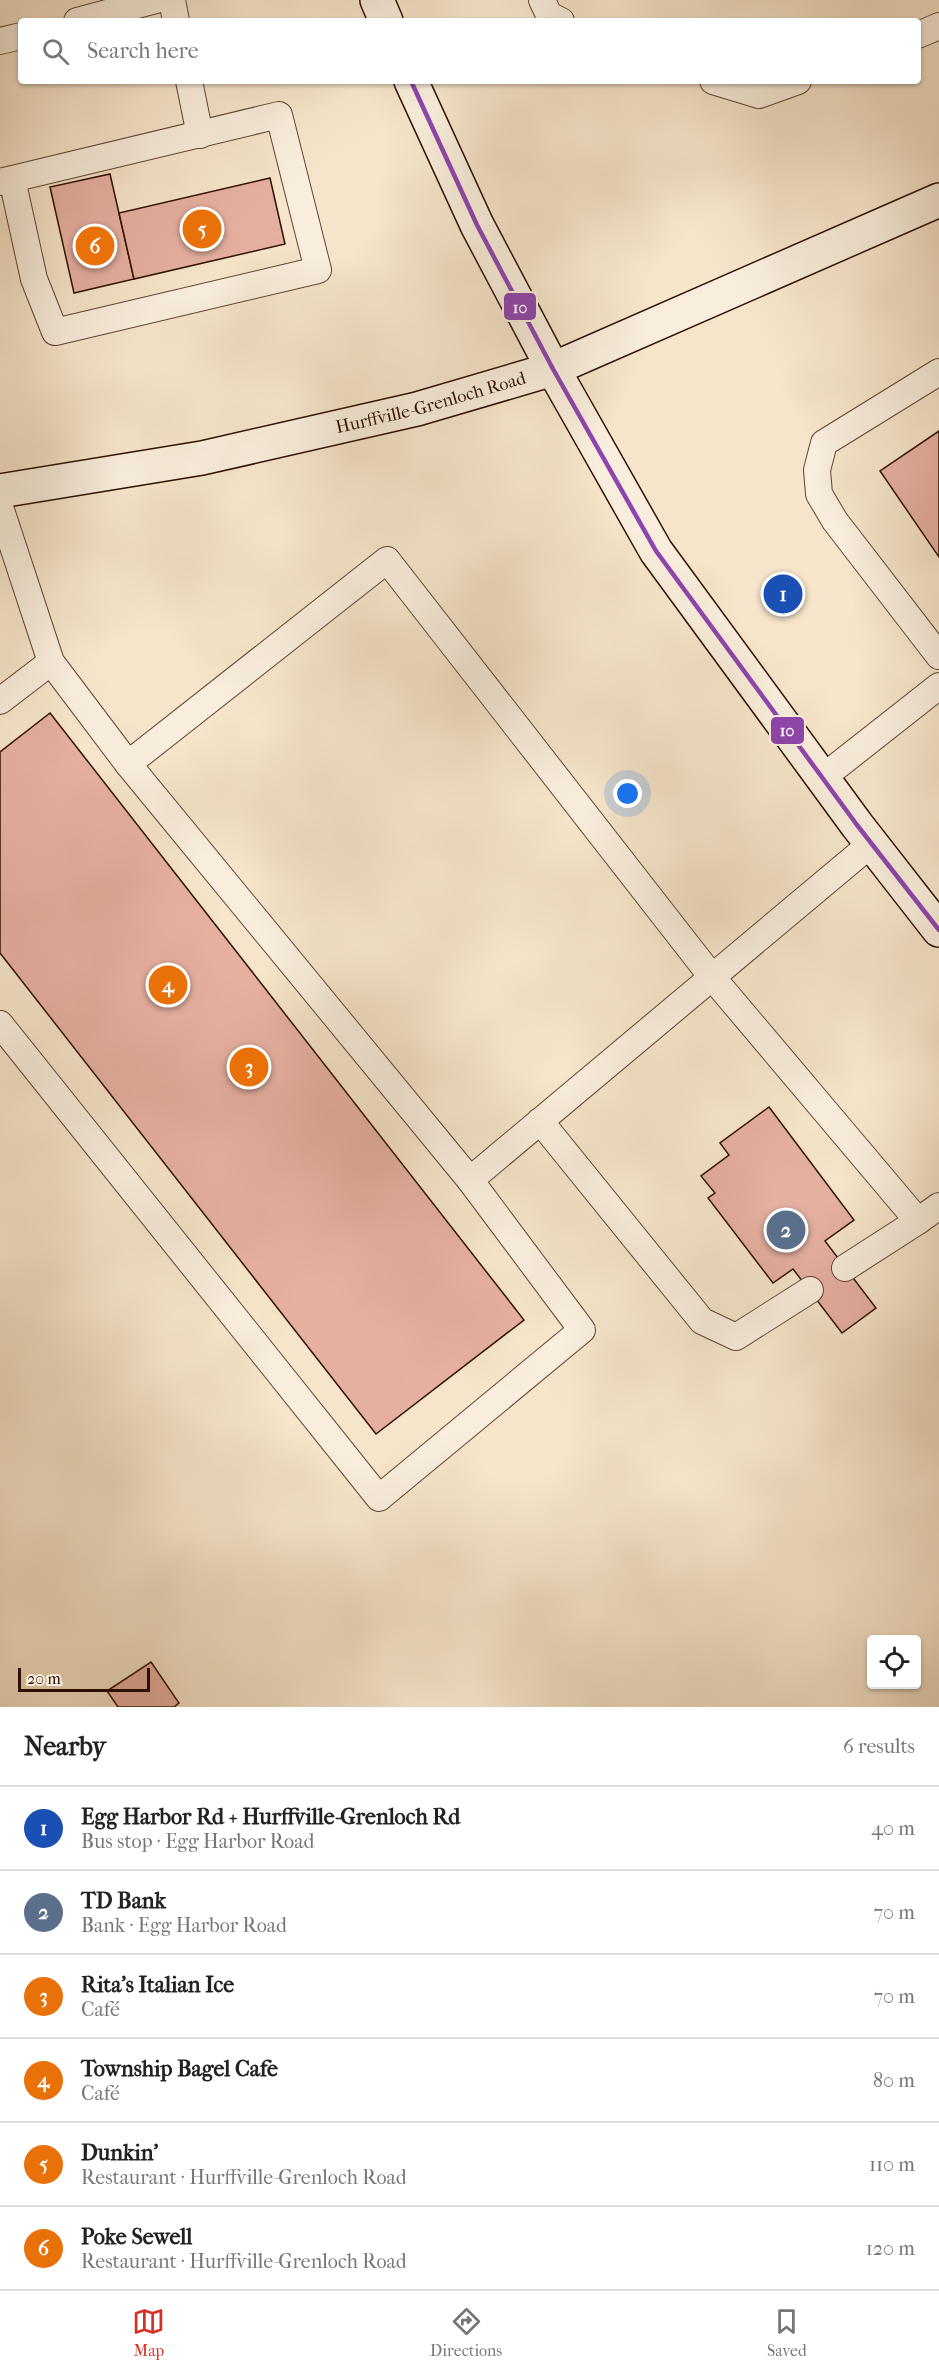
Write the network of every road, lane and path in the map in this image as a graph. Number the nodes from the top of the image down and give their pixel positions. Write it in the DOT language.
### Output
graph roads {
  1 [pos="156,0"];
  2 [pos="172,0"];
  3 [pos="377,0"];
  4 [pos="542,0"];
  5 [pos="88,18"];
  6 [pos="175,18"];
  7 [pos="385,18"];
  8 [pos="555,18"];
  9 [pos="939,26"];
  10 [pos="921,34"];
  11 [pos="18,37"];
  12 [pos="0,41"];
  13 [pos="190,84"];
  14 [pos="412,84"];
  15 [pos="723,84"];
  16 [pos="790,84"];
  17 [pos="200,135"];
  18 [pos="6,181"];
  19 [pos="939,200"];
  20 [pos="553,369"];
  21 [pos="939,372"];
  22 [pos="0,491"];
  23 [pos="0,507"];
  24 [pos="939,656"];
  25 [pos="51,662"];
  26 [pos="939,686"];
  27 [pos="0,701"];
  28 [pos="128,764"];
  29 [pos="822,778"];
  30 [pos="871,844"];
  31 [pos="939,930"];
  32 [pos="712,976"];
  33 [pos="0,1024"];
  34 [pos="540,1121"];
  35 [pos="470,1180"];
  36 [pos="939,1206"];
  37 [pos="918,1221"];
  38 [pos="845,1268"];
  39 [pos="810,1290"];
  1 -- 5 [label="lane"];
  2 -- 6 [label="lane"];
  3 -- 7 [label="main road"];
  4 -- 8 [label="lane"];
  9 -- 10 [label="lane"];
  11 -- 12 [label="lane"];
  13 -- 17 [label="lane"];
  14 -- 20 [label="main road"];
  15 -- 16 [label="lane"];
  17 -- 18 [label="lane"];
  17 -- 18 [label="lane"];
  19 -- 20 [label="main road, Hurffville-Grenloch Road"];
  20 -- 22 [label="main road, Hurffville-Grenloch Road"];
  20 -- 29 [label="main road"];
  21 -- 24 [label="lane"];
  23 -- 25 [label="lane"];
  25 -- 27 [label="lane"];
  25 -- 28 [label="lane"];
  26 -- 29 [label="lane"];
  28 -- 32 [label="lane"];
  28 -- 35 [label="lane"];
  29 -- 30 [label="main road"];
  30 -- 31 [label="main road"];
  30 -- 32 [label="lane"];
  32 -- 34 [label="lane"];
  32 -- 37 [label="lane"];
  33 -- 35 [label="lane"];
  34 -- 35 [label="lane"];
  34 -- 39 [label="lane"];
  36 -- 37 [label="lane"];
  37 -- 38 [label="lane"];
}
